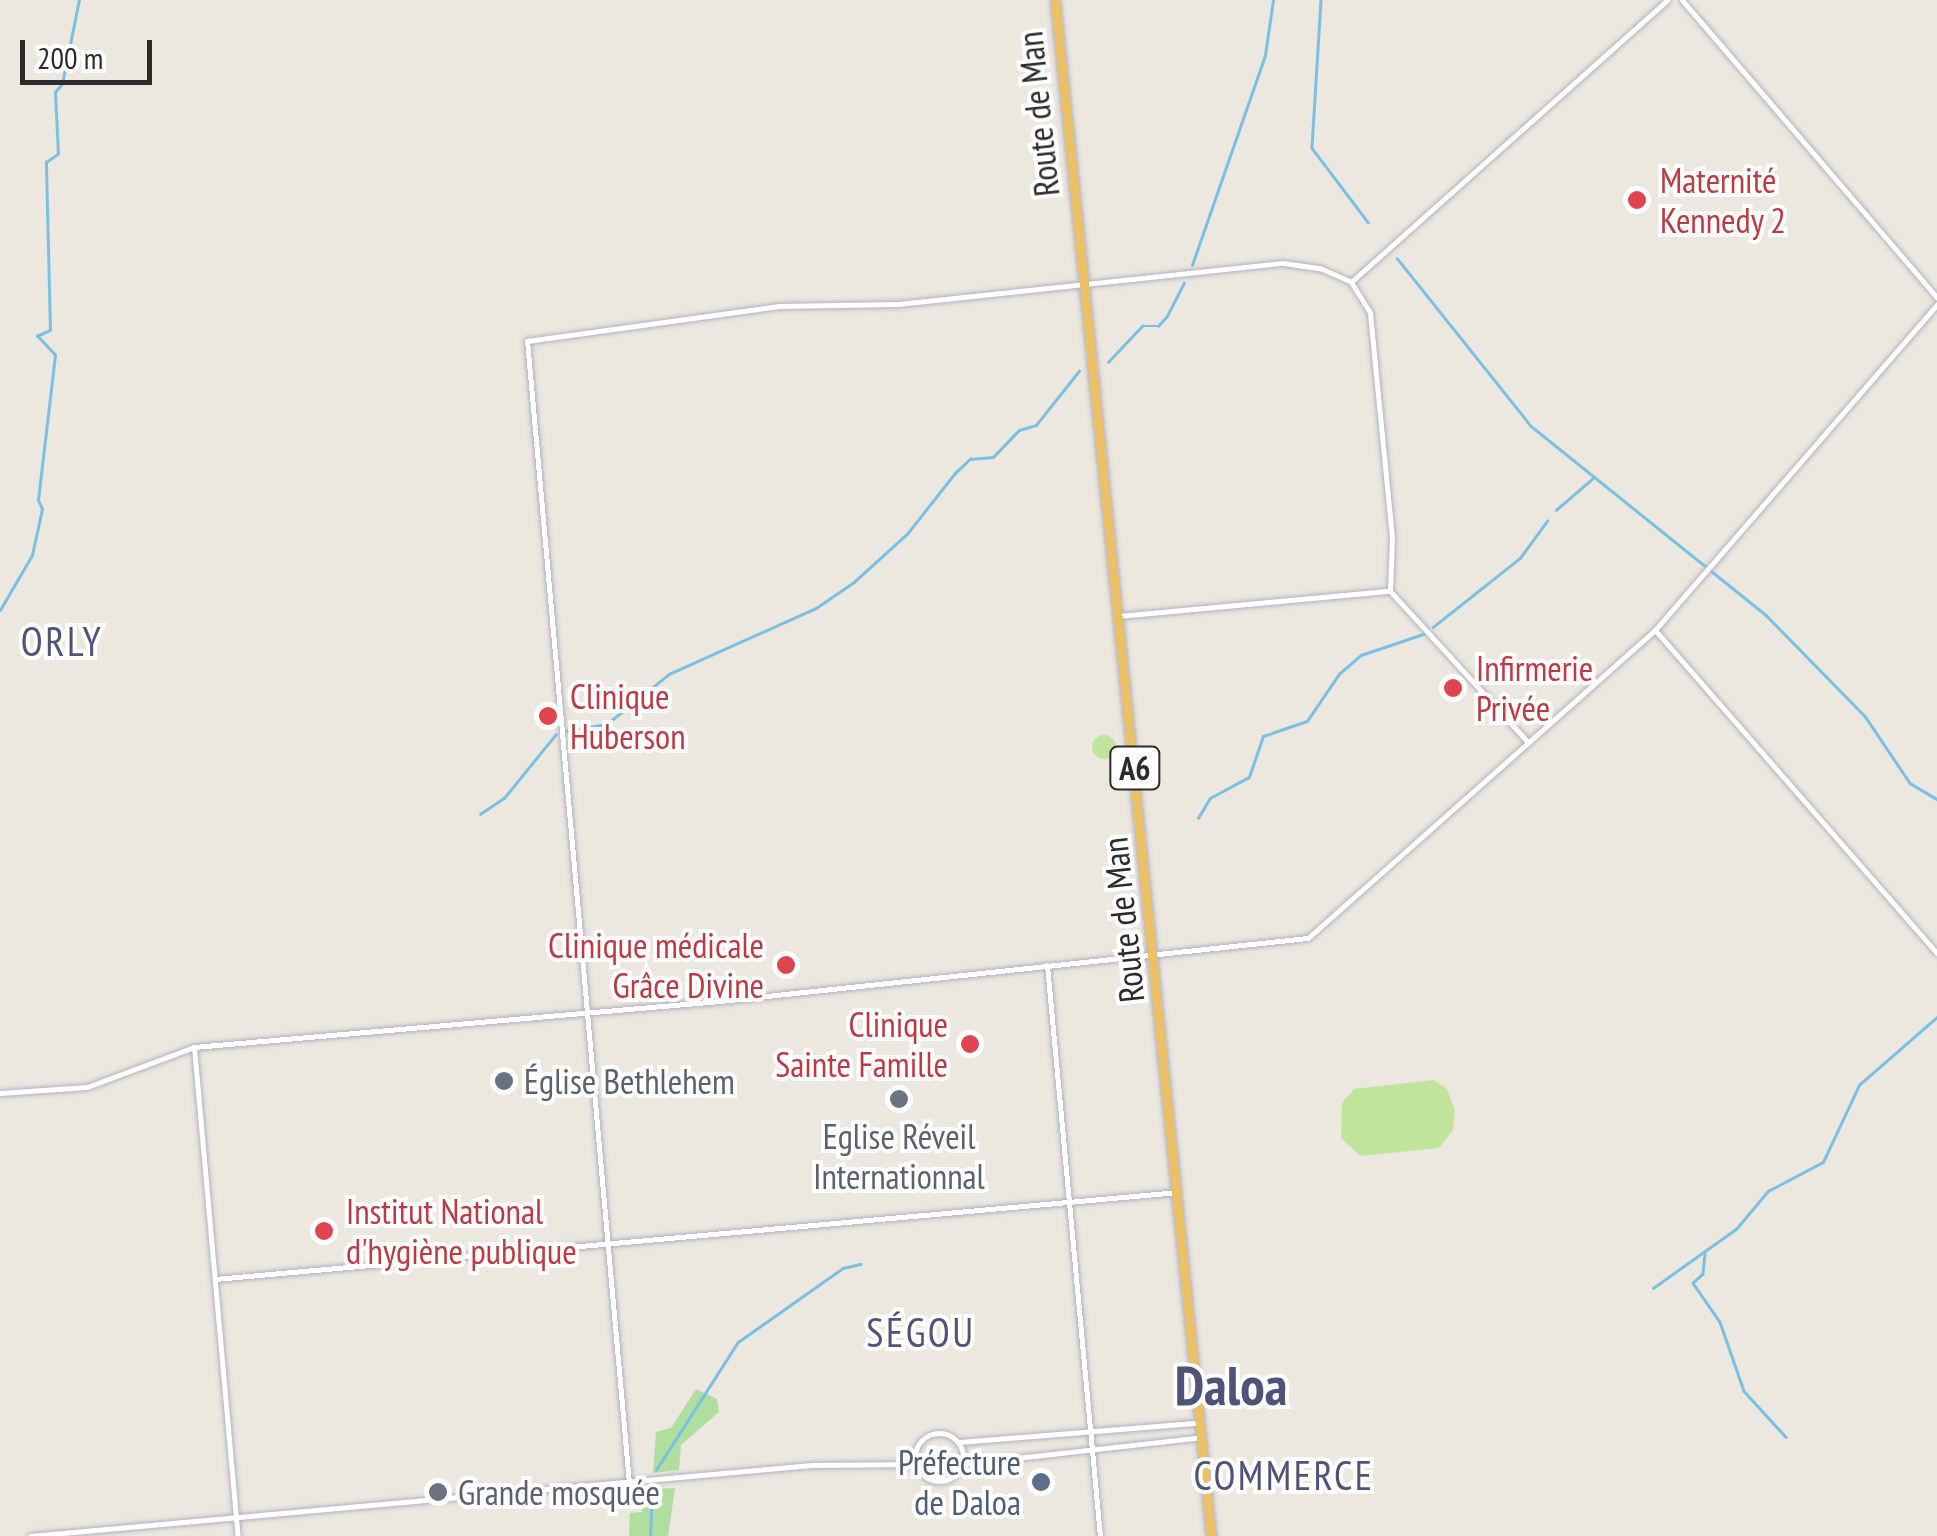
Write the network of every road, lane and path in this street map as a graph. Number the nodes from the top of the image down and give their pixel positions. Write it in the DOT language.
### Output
graph roads {
  1 [pos="1055,0"];
  2 [pos="1668,0"];
  3 [pos="1682,0"];
  4 [pos="1082,281"];
  5 [pos="1351,282"];
  6 [pos="1937,301"];
  7 [pos="1390,592"];
  8 [pos="1118,616"];
  9 [pos="1656,630"];
  10 [pos="1527,741"];
  11 [pos="1154,952"];
  12 [pos="1937,953"];
  13 [pos="1047,965"];
  14 [pos="588,1013"];
  15 [pos="194,1047"];
  16 [pos="0,1093"];
  17 [pos="1178,1192"];
  18 [pos="1066,1202"];
  19 [pos="610,1244"];
  20 [pos="216,1280"];
  21 [pos="1200,1423"];
  22 [pos="1090,1434"];
  23 [pos="1202,1437"];
  24 [pos="959,1442"];
  25 [pos="1091,1447"];
  26 [pos="916,1450"];
  27 [pos="898,1459"];
  28 [pos="916,1464"];
  29 [pos="963,1464"];
  30 [pos="630,1483"];
  31 [pos="236,1518"];
  32 [pos="30,1536"];
  33 [pos="238,1536"];
  34 [pos="1100,1536"];
  35 [pos="1211,1536"];
  1 -- 4 [label="highway, Route de Man / A6"];
  2 -- 5 [label="street"];
  3 -- 6 [label="street"];
  4 -- 5 [label="street"];
  4 -- 8 [label="highway, Route de Man / A6"];
  4 -- 14 [label="street"];
  5 -- 7 [label="street"];
  6 -- 9 [label="street"];
  7 -- 8 [label="street"];
  7 -- 10 [label="street"];
  8 -- 11 [label="highway, Route de Man / A6"];
  9 -- 10 [label="street"];
  9 -- 12 [label="street"];
  10 -- 11 [label="street"];
  11 -- 13 [label="street"];
  11 -- 17 [label="highway, Route de Man / A6"];
  13 -- 14 [label="street"];
  13 -- 18 [label="street"];
  14 -- 15 [label="street"];
  14 -- 19 [label="street"];
  15 -- 16 [label="street"];
  15 -- 20 [label="street"];
  17 -- 18 [label="street"];
  17 -- 21 [label="highway, Route de Man / A6"];
  18 -- 19 [label="street"];
  18 -- 22 [label="street"];
  19 -- 20 [label="street"];
  19 -- 30 [label="street"];
  20 -- 31 [label="street"];
  21 -- 22 [label="street"];
  21 -- 23 [label="highway, Route de Man / A6"];
  22 -- 24 [label="street"];
  22 -- 25 [label="street"];
  23 -- 25 [label="street"];
  23 -- 35 [label="highway, Route de Man / A6"];
  24 -- 26 [label="street"];
  24 -- 29 [label="street"];
  25 -- 29 [label="street"];
  25 -- 34 [label="street"];
  26 -- 27 [label="street"];
  26 -- 28 [label="street"];
  27 -- 28 [label="street"];
  27 -- 30 [label="street"];
  28 -- 29 [label="street"];
  30 -- 31 [label="street"];
  31 -- 32 [label="street"];
  31 -- 33 [label="street"];
}
